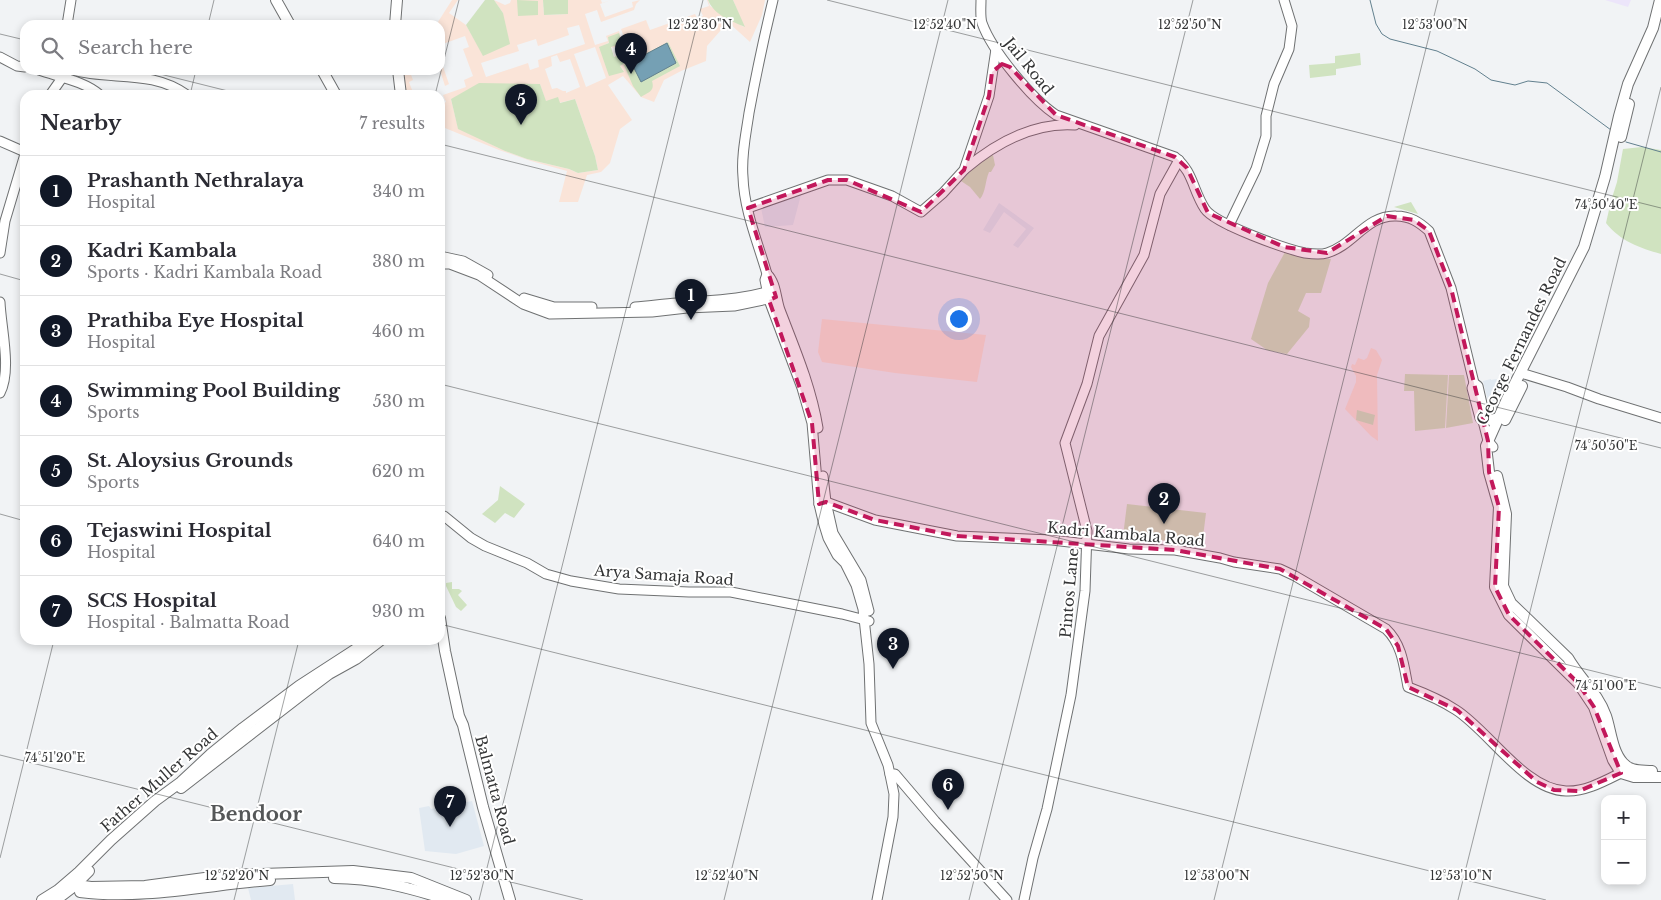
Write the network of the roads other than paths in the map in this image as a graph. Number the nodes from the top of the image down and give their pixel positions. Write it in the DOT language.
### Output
graph roads {
  1 [pos="71,0"];
  2 [pos="76,0"];
  3 [pos="276,0"];
  4 [pos="397,0"];
  5 [pos="773,0"];
  6 [pos="981,0"];
  7 [pos="1284,0"];
  8 [pos="1660,0"];
  9 [pos="1661,17"];
  10 [pos="68,20"];
  11 [pos="74,20"];
  12 [pos="287,20"];
  13 [pos="395,20"];
  14 [pos="996,49"];
  15 [pos="0,57"];
  16 [pos="20,66"];
  17 [pos="1010,67"];
  18 [pos="992,72"];
  19 [pos="59,75"];
  20 [pos="64,75"];
  21 [pos="126,75"];
  22 [pos="325,75"];
  23 [pos="399,75"];
  24 [pos="52,90"];
  25 [pos="95,90"];
  26 [pos="178,90"];
  27 [pos="333,90"];
  28 [pos="400,90"];
  29 [pos="1085,126"];
  30 [pos="0,140"];
  31 [pos="20,150"];
  32 [pos="1179,160"];
  33 [pos="20,170"];
  34 [pos="964,170"];
  35 [pos="748,208"];
  36 [pos="1229,225"];
  37 [pos="0,253"];
  38 [pos="445,257"];
  39 [pos="445,264"];
  40 [pos="772,295"];
  41 [pos="0,302"];
  42 [pos="1524,374"];
  43 [pos="0,393"];
  44 [pos="1498,418"];
  45 [pos="1661,418"];
  46 [pos="1484,419"];
  47 [pos="1491,444"];
  48 [pos="822,503"];
  49 [pos="445,517"];
  50 [pos="1087,544"];
  51 [pos="868,620"];
  52 [pos="362,645"];
  53 [pos="374,645"];
  54 [pos="444,645"];
  55 [pos="459,716"];
  56 [pos="1625,771"];
  57 [pos="1661,771"];
  58 [pos="893,774"];
  59 [pos="1661,776"];
  60 [pos="70,884"];
  61 [pos="142,893"];
  62 [pos="42,900"];
  63 [pos="56,900"];
  64 [pos="448,900"];
  65 [pos="466,900"];
  66 [pos="503,900"];
  67 [pos="510,900"];
  68 [pos="877,900"];
  69 [pos="882,900"];
  70 [pos="1006,900"];
  71 [pos="1024,900"];
  1 -- 10 [label="street"];
  2 -- 11 [label="street"];
  3 -- 12 [label="main road"];
  4 -- 13 [label="main road"];
  5 -- 35 [label="street"];
  6 -- 14 [label="street, Jail Road"];
  7 -- 36 [label="street"];
  8 -- 42 [label="main road, George Fernandes Road"];
  9 -- 42 [label="main road, George Fernandes Road"];
  14 -- 17 [label="street, Jail Road"];
  14 -- 18 [label="street"];
  15 -- 16 [label="street"];
  17 -- 18 [label="street"];
  17 -- 29 [label="street, Jail Road"];
  18 -- 34 [label="street"];
  19 -- 24 [label="street"];
  20 -- 25 [label="street"];
  21 -- 26 [label="street"];
  22 -- 27 [label="main road"];
  23 -- 28 [label="main road"];
  29 -- 32 [label="street, Jail Road"];
  29 -- 34 [label="street"];
  30 -- 31 [label="street"];
  32 -- 36 [label="street"];
  32 -- 50 [label="street, Pintos Lane"];
  33 -- 37 [label="street"];
  34 -- 35 [label="street"];
  35 -- 40 [label="street"];
  36 -- 46 [label="street"];
  38 -- 40 [label="street"];
  39 -- 40 [label="street"];
  40 -- 48 [label="street"];
  40 -- 48 [label="street"];
  41 -- 43 [label="street"];
  42 -- 44 [label="main road, George Fernandes Road"];
  42 -- 45 [label="street"];
  42 -- 47 [label="main road, George Fernandes Road"];
  44 -- 46 [label="main road"];
  44 -- 47 [label="main road, George Fernandes Road"];
  46 -- 47 [label="street"];
  47 -- 56 [label="main road, George Fernandes Road"];
  48 -- 50 [label="street, Kadri Kambala Road"];
  48 -- 51 [label="street"];
  49 -- 51 [label="street, Arya Samaja Road"];
  50 -- 56 [label="street, Kadri Kambala Road"];
  50 -- 71 [label="street, Pintos Lane"];
  51 -- 58 [label="street"];
  52 -- 60 [label="main road, Father Muller Road"];
  53 -- 60 [label="main road"];
  54 -- 55 [label="main road, Balmatta Road"];
  55 -- 66 [label="main road, Balmatta Road"];
  55 -- 67 [label="main road, Balmatta Road"];
  56 -- 57 [label="main road"];
  56 -- 59 [label="main road"];
  58 -- 68 [label="street"];
  58 -- 69 [label="street"];
  58 -- 70 [label="street"];
  60 -- 61 [label="main road"];
  60 -- 62 [label="main road, Father Muller Road"];
  60 -- 63 [label="main road"];
  61 -- 64 [label="main road"];
  61 -- 65 [label="main road"];
}
